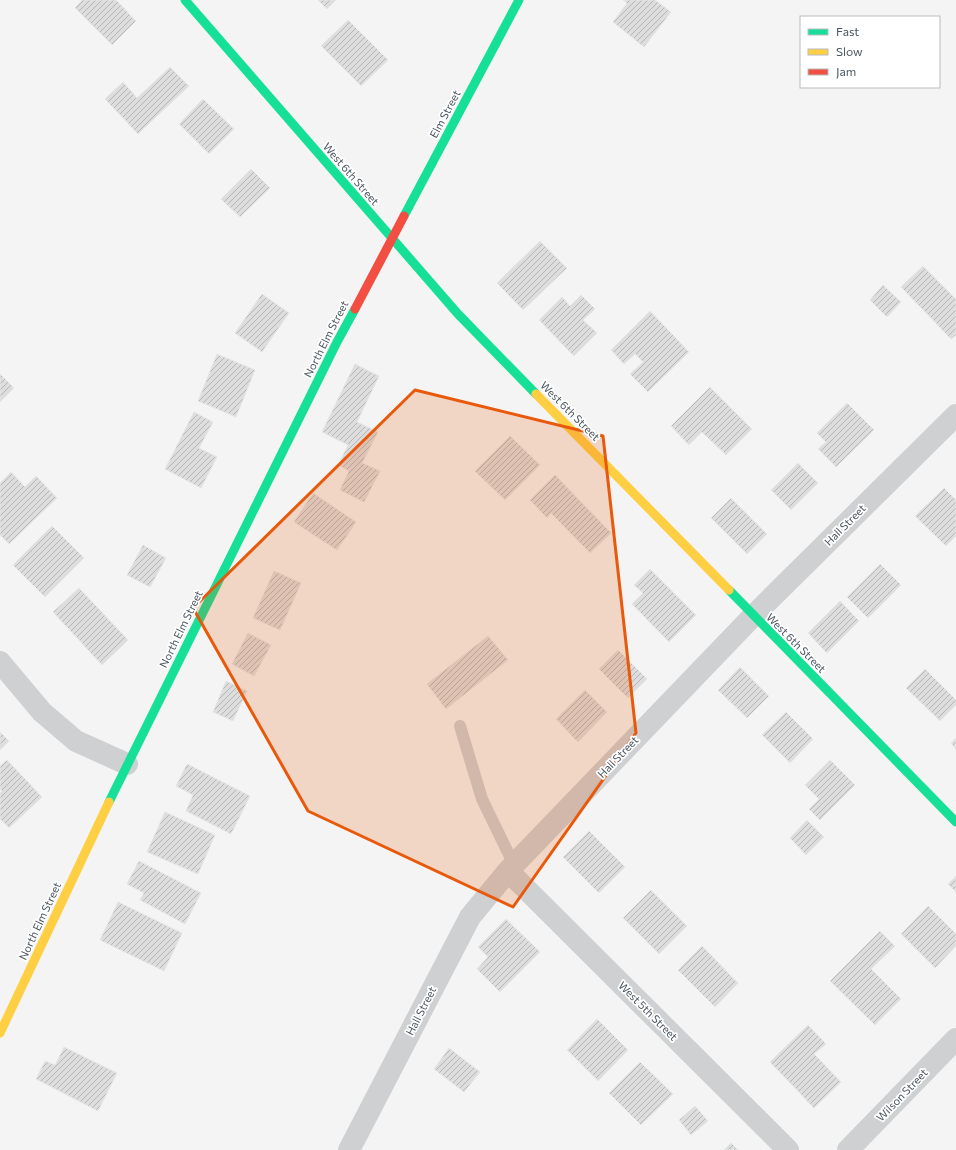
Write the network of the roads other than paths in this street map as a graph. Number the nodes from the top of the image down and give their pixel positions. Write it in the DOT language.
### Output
graph roads {
  1 [pos="185,0"];
  2 [pos="519,0"];
  3 [pos="392,239"];
  4 [pos="956,414"];
  5 [pos="753,616"];
  6 [pos="0,662"];
  7 [pos="460,726"];
  8 [pos="127,764"];
  9 [pos="956,822"];
  10 [pos="511,868"];
  11 [pos="0,1033"];
  12 [pos="956,1040"];
  13 [pos="348,1150"];
  14 [pos="788,1150"];
  15 [pos="848,1150"];
  1 -- 3 [label="street, West 6th Street"];
  2 -- 3 [label="street, Elm Street"];
  3 -- 5 [label="street, West 6th Street"];
  3 -- 8 [label="street, North Elm Street"];
  4 -- 5 [label="street, Hall Street"];
  5 -- 9 [label="street, West 6th Street"];
  5 -- 10 [label="street, Hall Street"];
  6 -- 8 [label="street"];
  7 -- 10 [label="lane"];
  8 -- 11 [label="street, North Elm Street"];
  10 -- 13 [label="street, Hall Street"];
  10 -- 14 [label="street, West 5th Street"];
  12 -- 15 [label="street, Wilson Street"];
}
